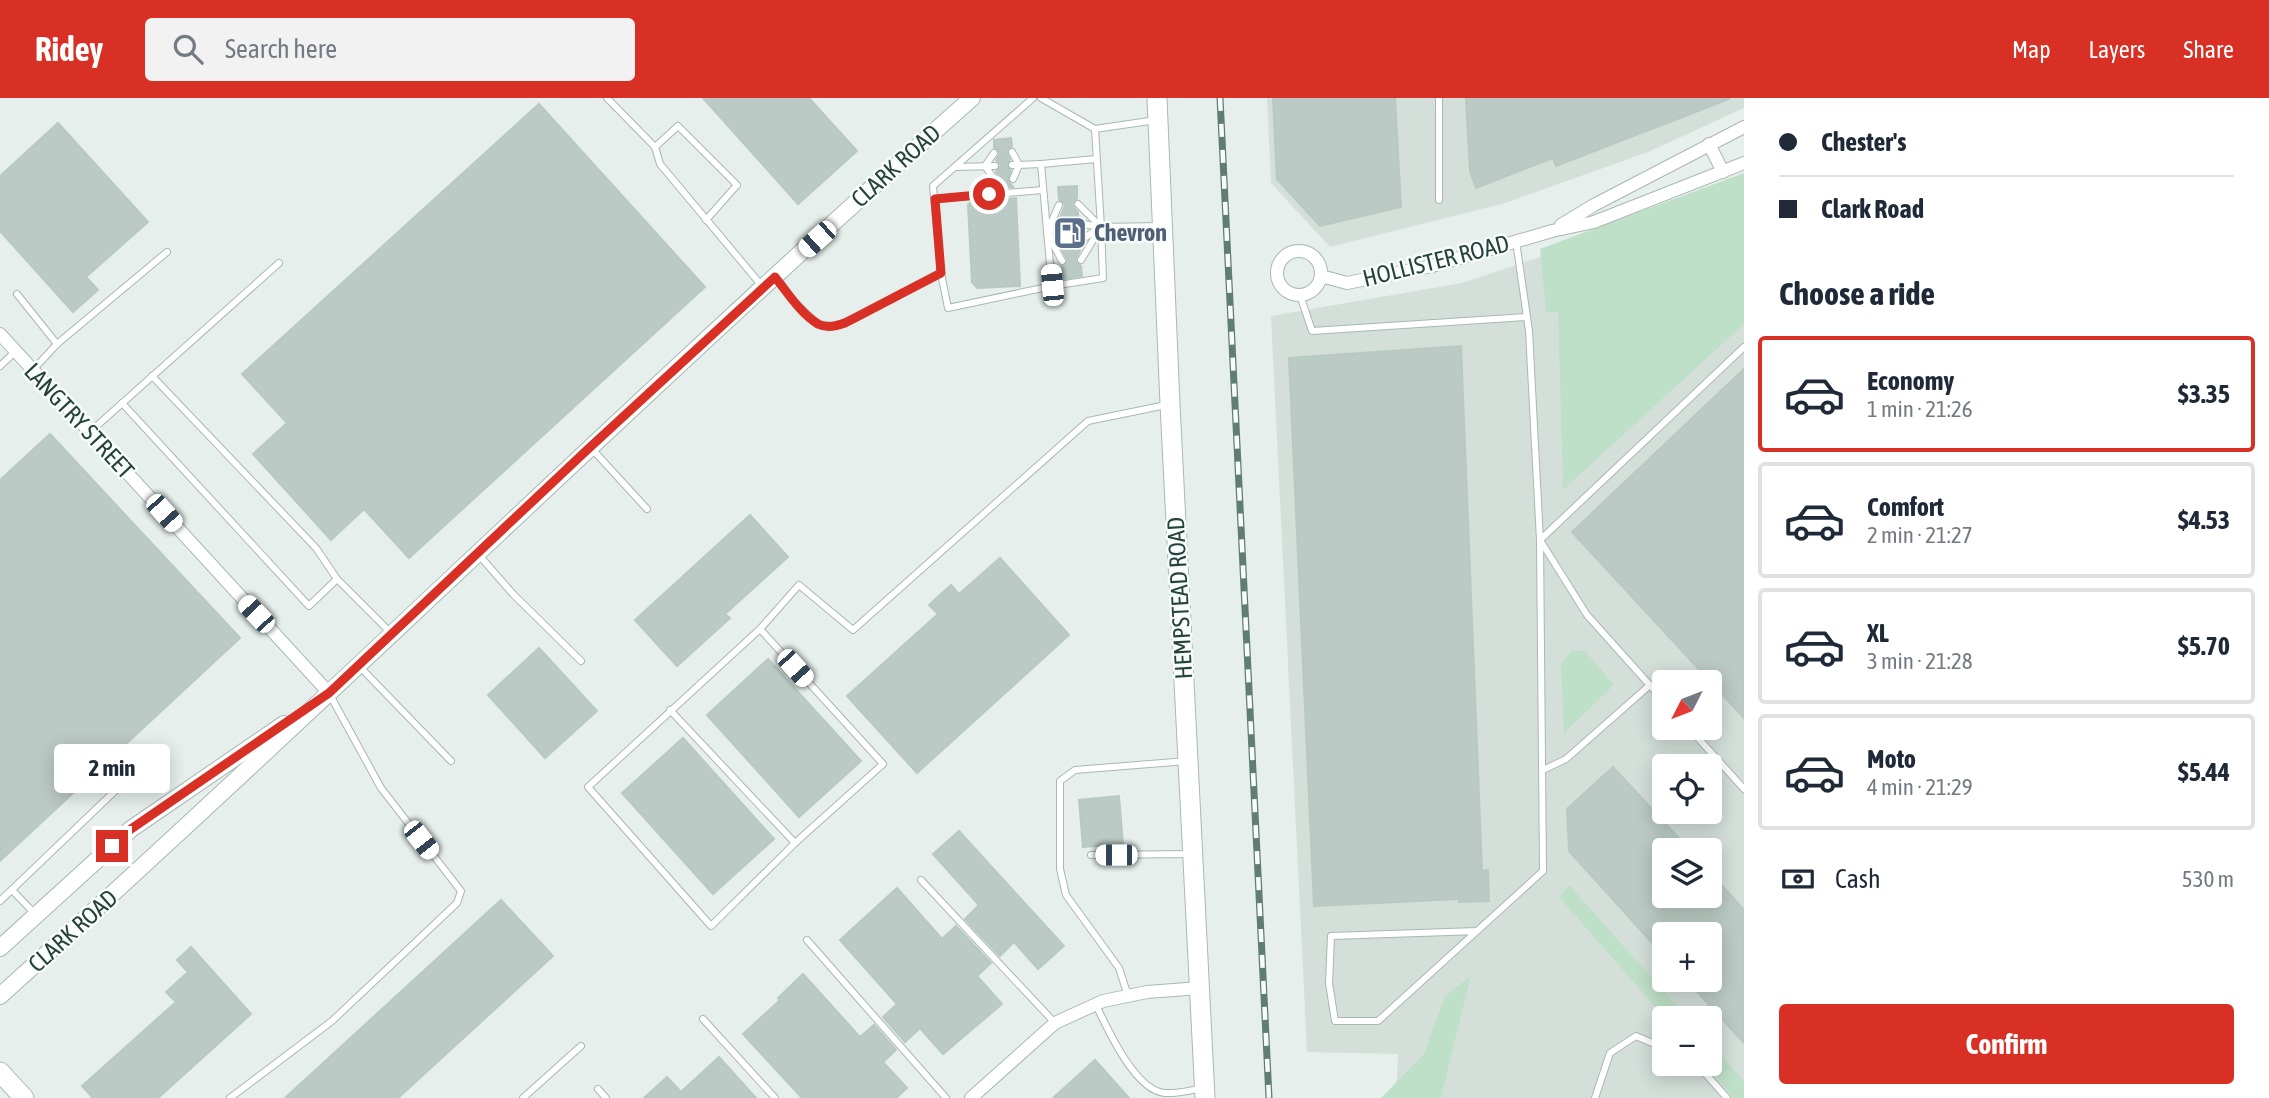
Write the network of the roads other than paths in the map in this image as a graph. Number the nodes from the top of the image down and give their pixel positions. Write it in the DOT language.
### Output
graph roads {
  1 [pos="607,98"];
  2 [pos="972,98"];
  3 [pos="1033,98"];
  4 [pos="1041,98"];
  5 [pos="1157,98"];
  6 [pos="1439,98"];
  7 [pos="1158,120"];
  8 [pos="1744,127"];
  9 [pos="1095,129"];
  10 [pos="1709,144"];
  11 [pos="655,147"];
  12 [pos="1012,152"];
  13 [pos="995,153"];
  14 [pos="1096,159"];
  15 [pos="1744,163"];
  16 [pos="1041,164"];
  17 [pos="1016,165"];
  18 [pos="985,166"];
  19 [pos="995,166"];
  20 [pos="955,167"];
  21 [pos="1723,172"];
  22 [pos="1013,179"];
  23 [pos="995,180"];
  24 [pos="1043,190"];
  25 [pos="935,199"];
  26 [pos="1439,200"];
  27 [pos="1078,204"];
  28 [pos="1059,205"];
  29 [pos="706,220"];
  30 [pos="1079,223"];
  31 [pos="1060,224"];
  32 [pos="1162,226"];
  33 [pos="1101,227"];
  34 [pos="1552,231"];
  35 [pos="1047,232"];
  36 [pos="1080,241"];
  37 [pos="1516,241"];
  38 [pos="1061,242"];
  39 [pos="167,252"];
  40 [pos="1081,260"];
  41 [pos="1062,261"];
  42 [pos="279,263"];
  43 [pos="941,273"];
  44 [pos="1321,276"];
  45 [pos="770,282"];
  46 [pos="1052,285"];
  47 [pos="17,294"];
  48 [pos="1300,295"];
  49 [pos="1527,317"];
  50 [pos="0,334"];
  51 [pos="57,344"];
  52 [pos="1744,347"];
  53 [pos="16,351"];
  54 [pos="0,366"];
  55 [pos="33,370"];
  56 [pos="152,376"];
  57 [pos="122,403"];
  58 [pos="1170,404"];
  59 [pos="90,432"];
  60 [pos="590,447"];
  61 [pos="647,509"];
  62 [pos="1540,540"];
  63 [pos="478,554"];
  64 [pos="337,579"];
  65 [pos="760,629"];
  66 [pos="392,634"];
  67 [pos="581,661"];
  68 [pos="358,666"];
  69 [pos="1650,685"];
  70 [pos="1652,687"];
  71 [pos="329,693"];
  72 [pos="670,710"];
  73 [pos="1700,740"];
  74 [pos="451,761"];
  75 [pos="1188,761"];
  76 [pos="1542,770"];
  77 [pos="117,789"];
  78 [pos="1744,789"];
  79 [pos="795,843"];
  80 [pos="1193,854"];
  81 [pos="1091,855"];
  82 [pos="921,880"];
  83 [pos="12,890"];
  84 [pos="0,901"];
  85 [pos="36,916"];
  86 [pos="1477,931"];
  87 [pos="807,940"];
  88 [pos="0,948"];
  89 [pos="1200,988"];
  90 [pos="0,996"];
  91 [pos="1128,996"];
  92 [pos="1096,1005"];
  93 [pos="703,1019"];
  94 [pos="1055,1023"];
  95 [pos="1652,1043"];
  96 [pos="581,1046"];
  97 [pos="0,1072"];
  98 [pos="1708,1076"];
  99 [pos="598,1089"];
  100 [pos="1205,1093"];
  101 [pos="24,1098"];
  102 [pos="230,1098"];
  103 [pos="523,1098"];
  104 [pos="606,1098"];
  105 [pos="775,1098"];
  106 [pos="946,1098"];
  107 [pos="971,1098"];
  108 [pos="1595,1098"];
  109 [pos="1727,1098"];
  1 -- 11 [label="lane"];
  2 -- 45 [label="street, CLARK ROAD"];
  3 -- 20 [label="lane"];
  4 -- 9 [label="lane"];
  5 -- 7 [label="main road, HEMPSTEAD ROAD"];
  6 -- 26 [label="lane"];
  7 -- 9 [label="lane"];
  7 -- 32 [label="main road, HEMPSTEAD ROAD"];
  8 -- 10 [label="street, HOLLISTER ROAD"];
  9 -- 14 [label="lane"];
  10 -- 21 [label="street"];
  10 -- 34 [label="street, HOLLISTER ROAD"];
  11 -- 29 [label="lane"];
  11 -- 29 [label="lane"];
  12 -- 17 [label="lane"];
  13 -- 18 [label="lane"];
  14 -- 16 [label="lane"];
  14 -- 33 [label="lane"];
  15 -- 21 [label="street, HOLLISTER ROAD"];
  16 -- 17 [label="lane"];
  16 -- 24 [label="lane"];
  17 -- 22 [label="lane"];
  18 -- 19 [label="lane"];
  18 -- 20 [label="lane"];
  18 -- 23 [label="lane"];
  20 -- 25 [label="lane"];
  21 -- 34 [label="street, HOLLISTER ROAD"];
  24 -- 25 [label="lane"];
  24 -- 35 [label="lane"];
  25 -- 43 [label="lane"];
  27 -- 33 [label="lane"];
  28 -- 35 [label="lane"];
  29 -- 45 [label="lane"];
  30 -- 33 [label="lane"];
  31 -- 35 [label="lane"];
  32 -- 33 [label="lane"];
  32 -- 58 [label="main road, HEMPSTEAD ROAD"];
  33 -- 36 [label="lane"];
  33 -- 40 [label="lane"];
  33 -- 46 [label="lane"];
  34 -- 37 [label="street, HOLLISTER ROAD"];
  35 -- 38 [label="lane"];
  35 -- 41 [label="lane"];
  35 -- 46 [label="lane"];
  37 -- 44 [label="street, HOLLISTER ROAD"];
  37 -- 49 [label="lane"];
  39 -- 51 [label="lane"];
  42 -- 56 [label="lane"];
  43 -- 45 [label="lane"];
  43 -- 46 [label="lane"];
  44 -- 48 [label="street"];
  44 -- 48 [label="street"];
  45 -- 60 [label="street, CLARK ROAD"];
  47 -- 51 [label="lane"];
  48 -- 49 [label="lane"];
  49 -- 62 [label="lane"];
  50 -- 53 [label="street, LANGTRY STREET"];
  51 -- 55 [label="lane"];
  52 -- 62 [label="lane"];
  53 -- 54 [label="lane"];
  53 -- 55 [label="street, LANGTRY STREET"];
  55 -- 59 [label="street, LANGTRY STREET"];
  56 -- 57 [label="lane"];
  56 -- 64 [label="lane"];
  57 -- 59 [label="lane"];
  57 -- 64 [label="lane"];
  58 -- 65 [label="lane"];
  58 -- 75 [label="main road, HEMPSTEAD ROAD"];
  59 -- 71 [label="street, LANGTRY STREET"];
  60 -- 61 [label="lane"];
  60 -- 63 [label="street, CLARK ROAD"];
  62 -- 69 [label="lane"];
  62 -- 76 [label="lane"];
  63 -- 66 [label="street, CLARK ROAD"];
  63 -- 67 [label="lane"];
  64 -- 66 [label="lane"];
  65 -- 72 [label="lane"];
  65 -- 79 [label="lane"];
  66 -- 68 [label="street, CLARK ROAD"];
  68 -- 71 [label="street, CLARK ROAD"];
  68 -- 74 [label="lane"];
  69 -- 70 [label="lane"];
  69 -- 76 [label="lane"];
  71 -- 85 [label="street, CLARK ROAD"];
  71 -- 90 [label="street, CLARK ROAD"];
  71 -- 102 [label="lane"];
  72 -- 79 [label="lane"];
  72 -- 79 [label="lane"];
  73 -- 78 [label="lane"];
  75 -- 80 [label="main road, HEMPSTEAD ROAD"];
  75 -- 91 [label="lane"];
  76 -- 86 [label="lane"];
  77 -- 83 [label="lane"];
  80 -- 81 [label="lane"];
  80 -- 89 [label="main road, HEMPSTEAD ROAD"];
  82 -- 94 [label="lane"];
  83 -- 84 [label="lane"];
  83 -- 85 [label="lane"];
  85 -- 88 [label="street, CLARK ROAD"];
  86 -- 86 [label="lane"];
  87 -- 106 [label="lane"];
  89 -- 91 [label="street"];
  89 -- 100 [label="main road, HEMPSTEAD ROAD"];
  91 -- 92 [label="street"];
  92 -- 94 [label="street"];
  92 -- 100 [label="lane"];
  93 -- 105 [label="lane"];
  94 -- 107 [label="street"];
  95 -- 108 [label="lane"];
  96 -- 103 [label="lane"];
  97 -- 101 [label="main road"];
  98 -- 109 [label="lane"];
  99 -- 104 [label="lane"];
}
